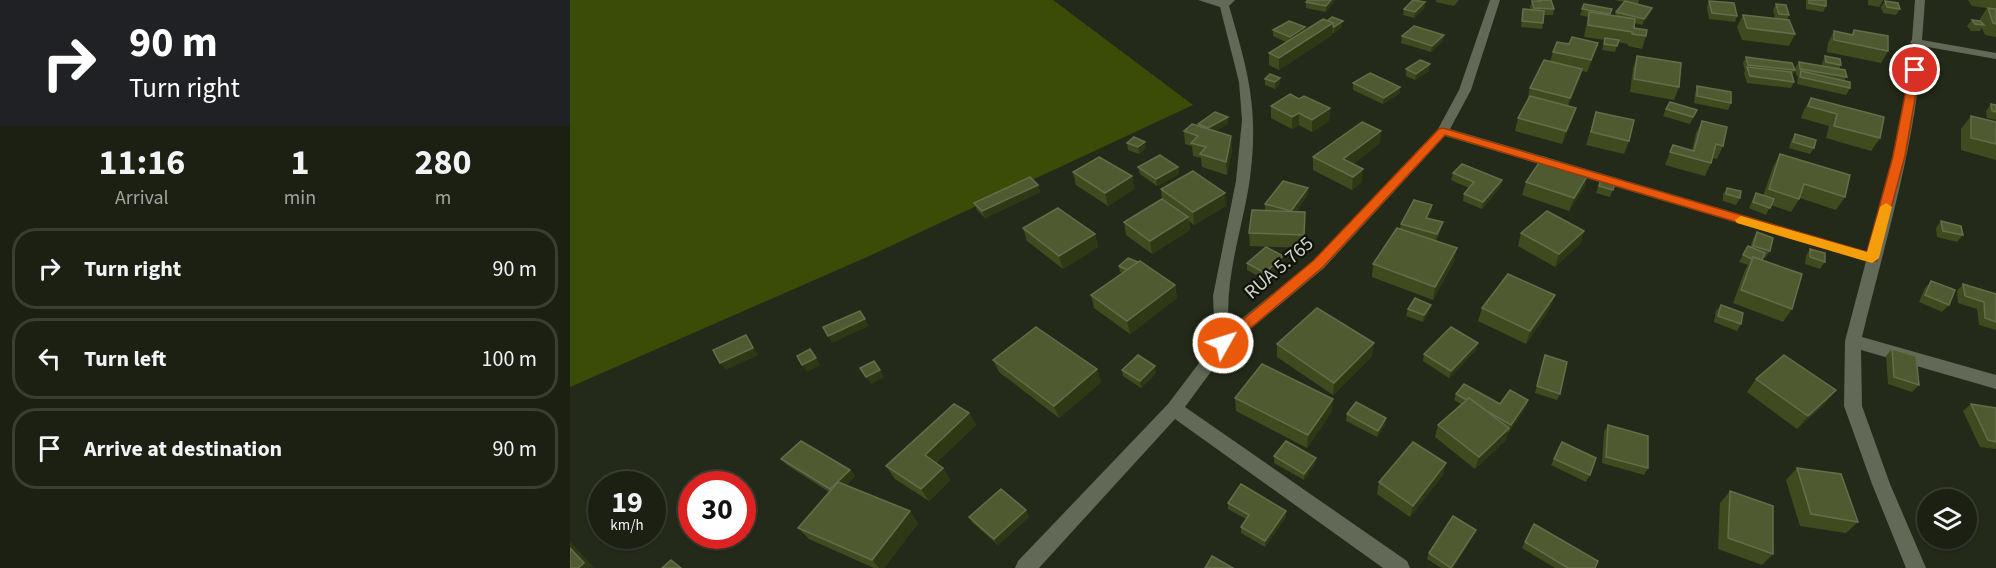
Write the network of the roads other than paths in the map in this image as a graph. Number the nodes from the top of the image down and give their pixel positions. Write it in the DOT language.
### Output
graph roads {
  1 [pos="1203,0"];
  2 [pos="1495,0"];
  3 [pos="1920,0"];
  4 [pos="1227,3"];
  5 [pos="1915,42"];
  6 [pos="1996,56"];
  7 [pos="1443,131"];
  8 [pos="1872,258"];
  9 [pos="1853,341"];
  10 [pos="1223,343"];
  11 [pos="1996,382"];
  12 [pos="1174,408"];
  13 [pos="1025,568"];
  14 [pos="1400,568"];
  15 [pos="1916,568"];
  1 -- 4 [label="street"];
  2 -- 7 [label="street, RUA 5.765"];
  3 -- 5 [label="street"];
  4 -- 10 [label="street"];
  5 -- 6 [label="street"];
  5 -- 8 [label="street"];
  7 -- 8 [label="street"];
  7 -- 10 [label="street, RUA 5.765"];
  8 -- 9 [label="street"];
  9 -- 11 [label="street"];
  9 -- 15 [label="street"];
  10 -- 12 [label="street, RUA 5.765"];
  12 -- 13 [label="street, RUA 5.765"];
  12 -- 14 [label="street"];
}
